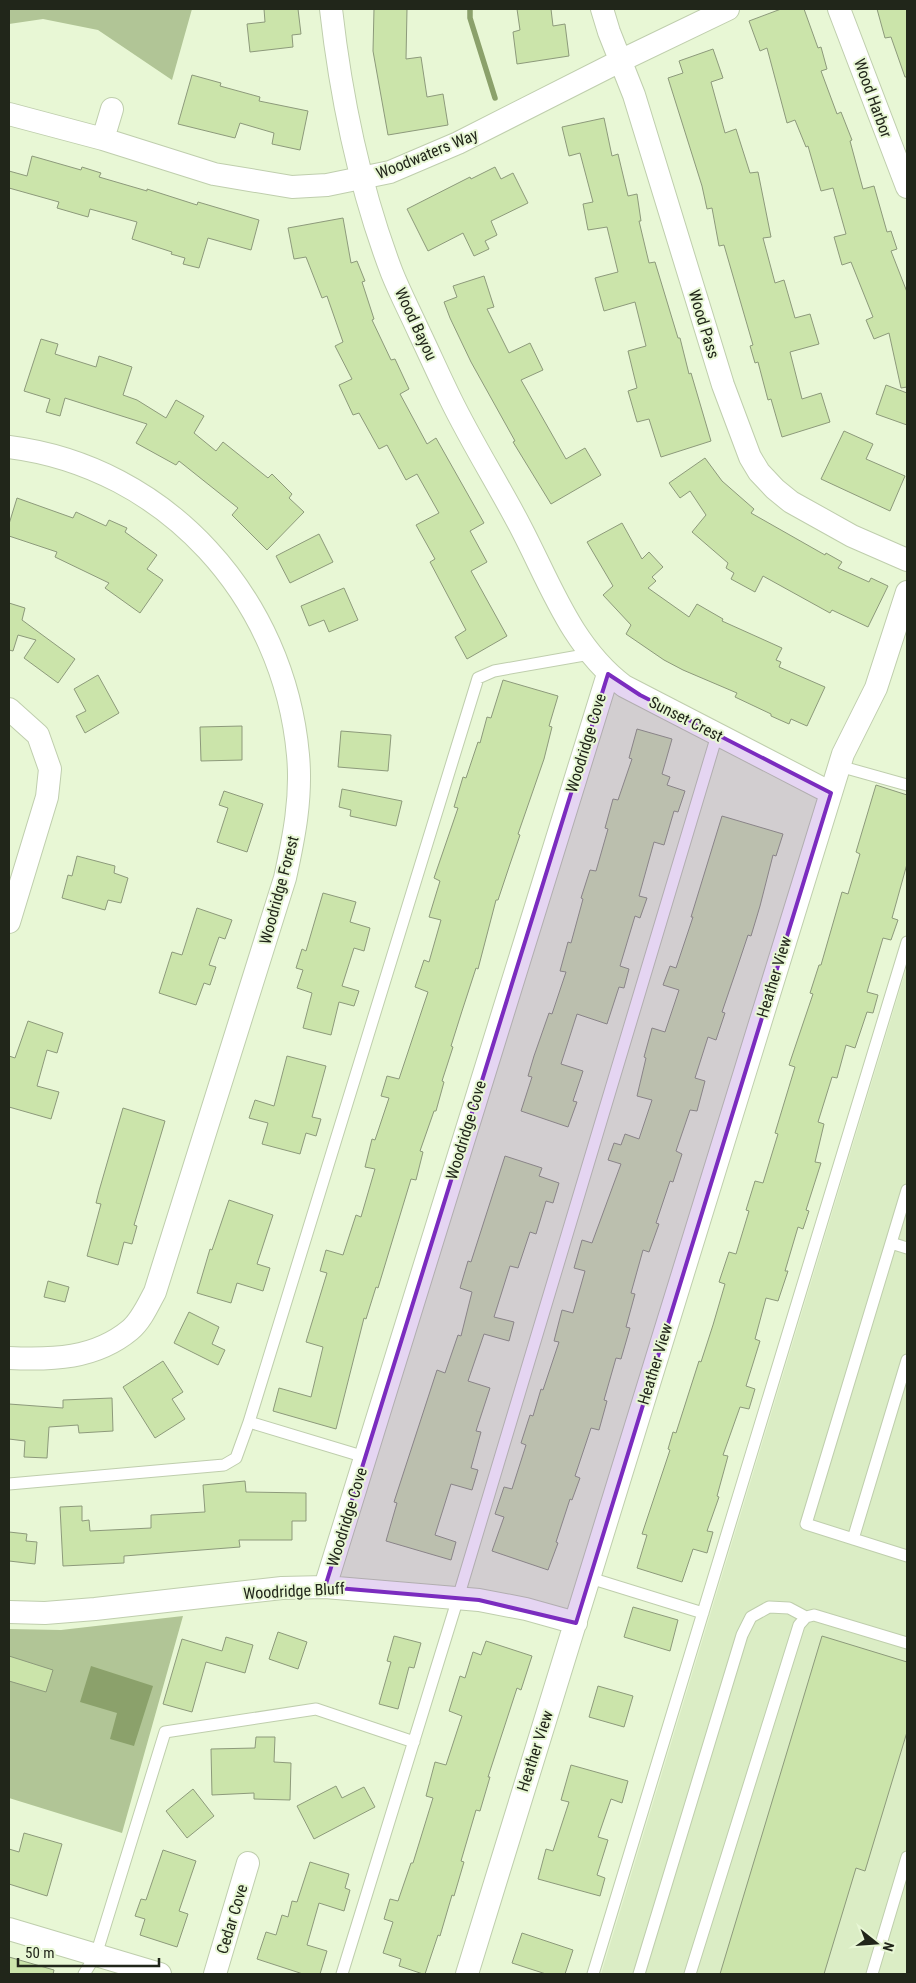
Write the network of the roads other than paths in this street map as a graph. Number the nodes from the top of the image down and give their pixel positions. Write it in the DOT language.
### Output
graph roads {
  1 [pos="331,9"];
  2 [pos="602,9"];
  3 [pos="728,9"];
  4 [pos="839,9"];
  5 [pos="620,61"];
  6 [pos="112,109"];
  7 [pos="9,114"];
  8 [pos="103,139"];
  9 [pos="362,179"];
  10 [pos="907,187"];
  11 [pos="9,446"];
  12 [pos="907,560"];
  13 [pos="907,592"];
  14 [pos="565,616"];
  15 [pos="590,654"];
  16 [pos="608,674"];
  17 [pos="9,709"];
  18 [pos="717,735"];
  19 [pos="841,760"];
  20 [pos="907,785"];
  21 [pos="831,793"];
  22 [pos="9,922"];
  23 [pos="907,942"];
  24 [pos="907,1190"];
  25 [pos="891,1243"];
  26 [pos="907,1248"];
  27 [pos="9,1358"];
  28 [pos="907,1360"];
  29 [pos="249,1422"];
  30 [pos="365,1457"];
  31 [pos="9,1484"];
  32 [pos="853,1539"];
  33 [pos="907,1553"];
  34 [pos="590,1578"];
  35 [pos="325,1586"];
  36 [pos="458,1598"];
  37 [pos="9,1612"];
  38 [pos="703,1613"];
  39 [pos="806,1617"];
  40 [pos="576,1623"];
  41 [pos="907,1642"];
  42 [pos="414,1742"];
  43 [pos="907,1857"];
  44 [pos="248,1864"];
  45 [pos="9,1929"];
  46 [pos="96,1955"];
  47 [pos="84,1974"];
  48 [pos="160,1974"];
  49 [pos="215,1974"];
  50 [pos="342,1974"];
  51 [pos="467,1974"];
  52 [pos="593,1974"];
  53 [pos="640,1974"];
  54 [pos="690,1974"];
  55 [pos="872,1974"];
  1 -- 9 [label="street, Wood Bayou"];
  2 -- 5 [label="street, Wood Pass"];
  3 -- 5 [label="street, Woodwaters Way"];
  4 -- 10 [label="street, Wood Harbor"];
  5 -- 9 [label="street, Woodwaters Way"];
  5 -- 12 [label="street, Wood Pass"];
  6 -- 8 [label="street"];
  7 -- 8 [label="street, Woodwaters Way"];
  8 -- 9 [label="street, Woodwaters Way"];
  9 -- 14 [label="street, Wood Bayou"];
  11 -- 27 [label="street, Woodridge Forest"];
  13 -- 19 [label="street"];
  14 -- 15 [label="street, Sunset Crest"];
  15 -- 16 [label="street, Sunset Crest"];
  15 -- 29 [label="lane"];
  16 -- 18 [label="street, Sunset Crest"];
  16 -- 30 [label="street, Woodridge Cove"];
  17 -- 22 [label="street"];
  18 -- 21 [label="street, Sunset Crest"];
  18 -- 36 [label="lane"];
  19 -- 20 [label="lane"];
  19 -- 21 [label="street, Heather View"];
  21 -- 34 [label="street, Heather View"];
  23 -- 38 [label="lane"];
  24 -- 25 [label="lane"];
  25 -- 26 [label="lane"];
  25 -- 32 [label="lane"];
  28 -- 32 [label="lane"];
  29 -- 30 [label="lane"];
  29 -- 31 [label="lane"];
  30 -- 35 [label="street, Woodridge Cove"];
  32 -- 33 [label="lane"];
  34 -- 38 [label="lane"];
  34 -- 40 [label="street, Heather View"];
  35 -- 36 [label="street, Woodridge Bluff"];
  35 -- 37 [label="street, Woodridge Bluff"];
  36 -- 40 [label="street, Woodridge Bluff"];
  36 -- 42 [label="lane"];
  38 -- 52 [label="lane"];
  39 -- 41 [label="lane"];
  39 -- 53 [label="lane"];
  39 -- 54 [label="lane"];
  40 -- 51 [label="street, Heather View"];
  42 -- 46 [label="lane"];
  42 -- 50 [label="lane"];
  43 -- 55 [label="lane"];
  44 -- 49 [label="street, Cedar Cove"];
  45 -- 46 [label="street"];
  46 -- 47 [label="lane"];
  46 -- 48 [label="street"];
}
